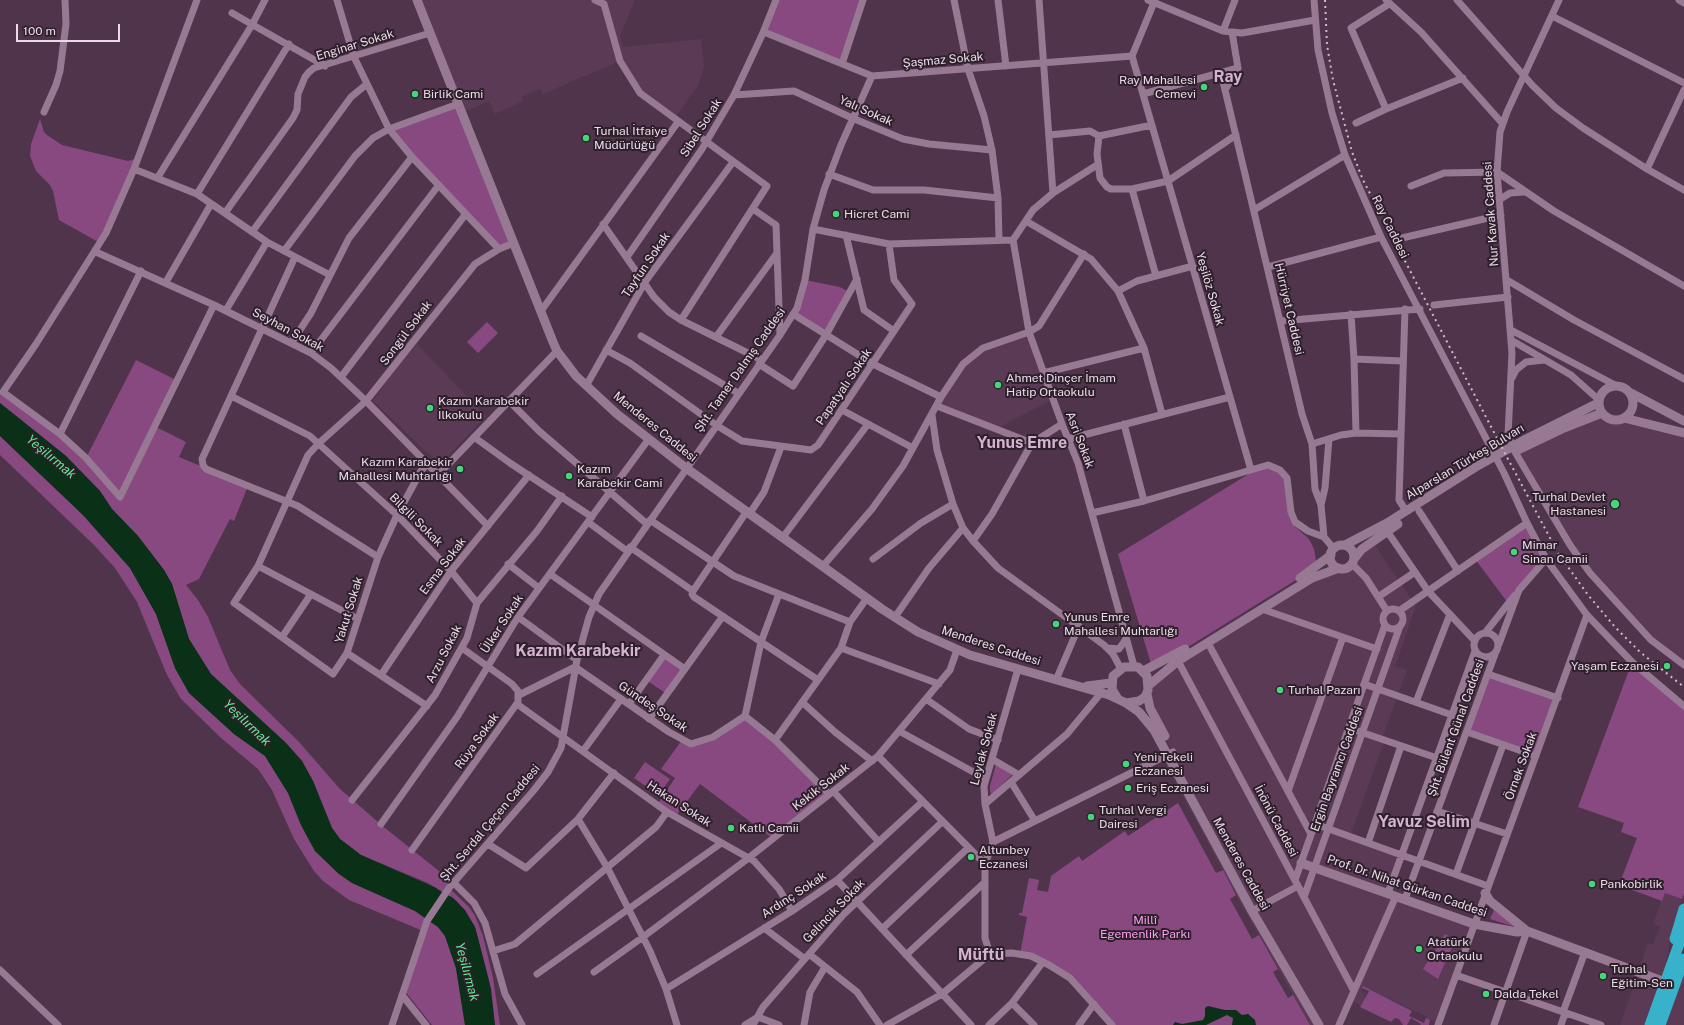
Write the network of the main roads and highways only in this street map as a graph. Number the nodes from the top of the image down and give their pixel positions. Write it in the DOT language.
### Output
graph roads {
  1 [pos="1684,909"];
  2 [pos="1684,930"];
  3 [pos="1680,963"];
  4 [pos="1650,1025"];
  5 [pos="1660,1025"];
  1 -- 3 [label="highway"];
  2 -- 3 [label="highway"];
  3 -- 4 [label="highway"];
  3 -- 5 [label="highway"];
}
